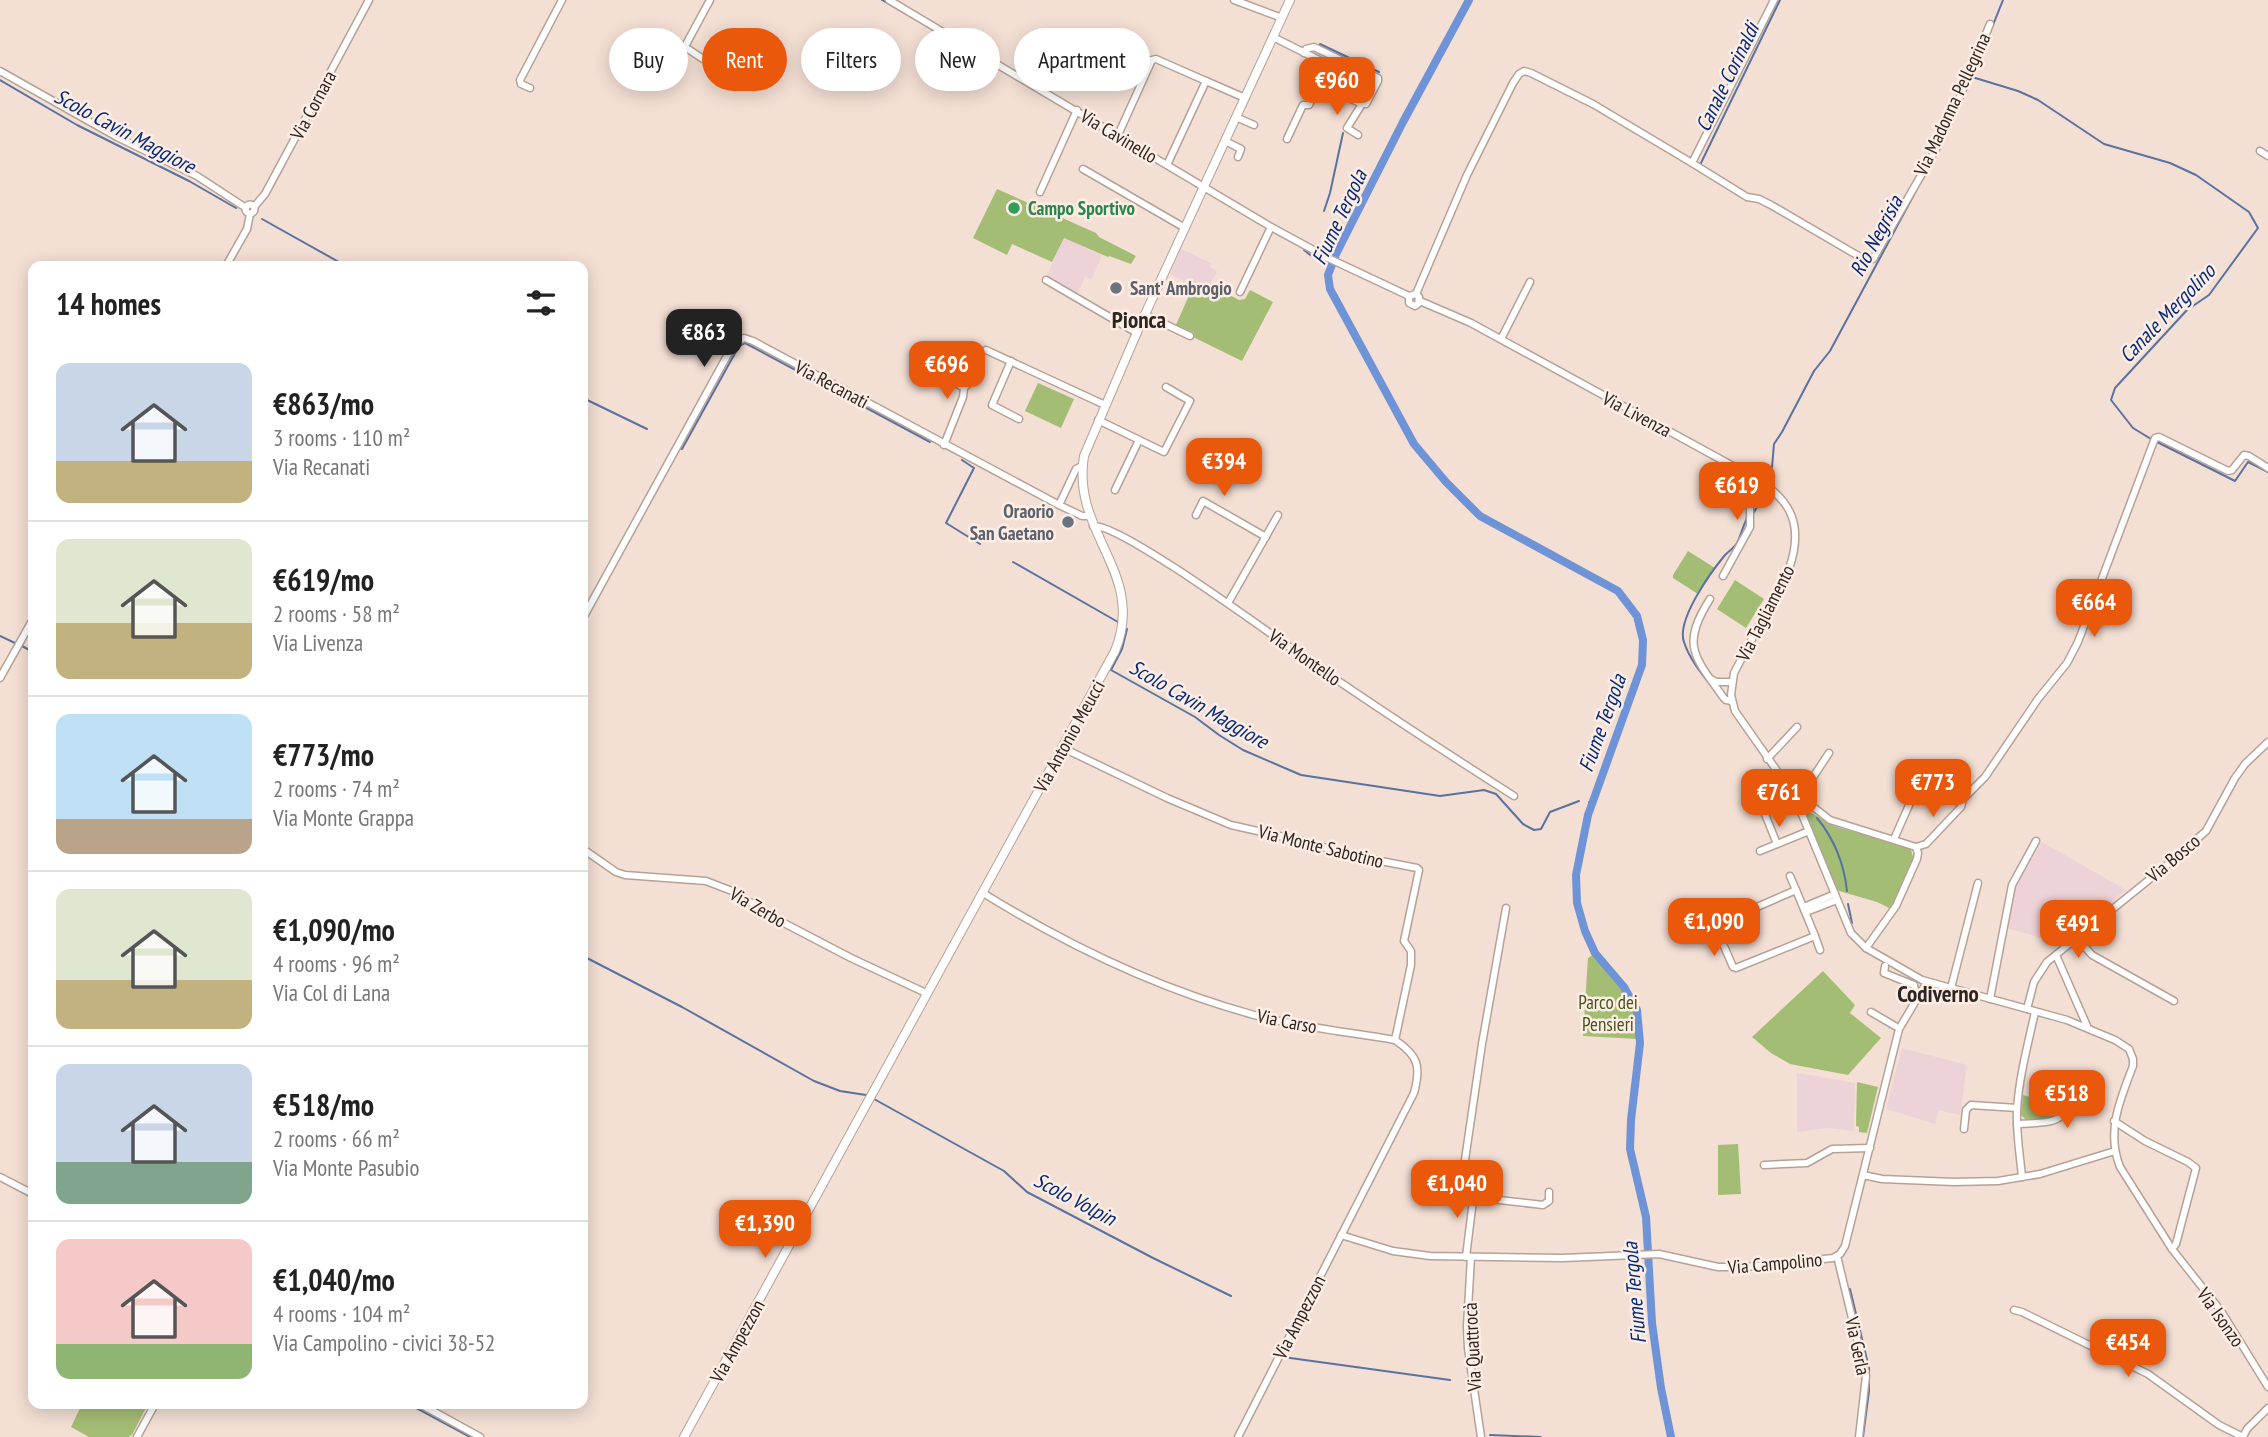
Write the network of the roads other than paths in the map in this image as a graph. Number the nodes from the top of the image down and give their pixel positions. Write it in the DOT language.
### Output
graph roads {
  1 [pos="369,0"];
  2 [pos="562,0"];
  3 [pos="710,0"];
  4 [pos="889,0"];
  5 [pos="1234,0"];
  6 [pos="1290,0"];
  7 [pos="1774,0"];
  8 [pos="1282,18"];
  9 [pos="1990,24"];
  10 [pos="1273,37"];
  11 [pos="688,41"];
  12 [pos="1304,52"];
  13 [pos="0,71"];
  14 [pos="1206,81"];
  15 [pos="1319,84"];
  16 [pos="530,88"];
  17 [pos="1245,98"];
  18 [pos="1362,104"];
  19 [pos="1077,110"];
  20 [pos="1236,117"];
  21 [pos="1254,125"];
  22 [pos="1118,135"];
  23 [pos="1358,135"];
  24 [pos="1287,139"];
  25 [pos="1225,141"];
  26 [pos="2260,150"];
  27 [pos="1238,156"];
  28 [pos="2268,156"];
  29 [pos="1692,163"];
  30 [pos="1167,165"];
  31 [pos="1083,169"];
  32 [pos="1204,186"];
  33 [pos="1040,192"];
  34 [pos="248,211"];
  35 [pos="1271,227"];
  36 [pos="1185,228"];
  37 [pos="229,261"];
  38 [pos="1046,280"];
  39 [pos="1530,282"];
  40 [pos="1240,292"];
  41 [pos="1415,297"];
  42 [pos="1146,315"];
  43 [pos="1137,333"];
  44 [pos="1190,336"];
  45 [pos="1501,340"];
  46 [pos="986,349"];
  47 [pos="1011,361"];
  48 [pos="974,364"];
  49 [pos="938,375"];
  50 [pos="964,387"];
  51 [pos="1166,387"];
  52 [pos="1105,405"];
  53 [pos="1019,419"];
  54 [pos="1098,420"];
  55 [pos="1139,440"];
  56 [pos="944,445"];
  57 [pos="1082,466"];
  58 [pos="2268,468"];
  59 [pos="1753,477"];
  60 [pos="1115,489"];
  61 [pos="1059,505"];
  62 [pos="1196,515"];
  63 [pos="1278,515"];
  64 [pos="1089,516"];
  65 [pos="1093,526"];
  66 [pos="1266,537"];
  67 [pos="1723,576"];
  68 [pos="1710,599"];
  69 [pos="1228,603"];
  70 [pos="588,609"];
  71 [pos="28,628"];
  72 [pos="0,678"];
  73 [pos="1710,678"];
  74 [pos="1731,682"];
  75 [pos="1732,701"];
  76 [pos="1797,727"];
  77 [pos="2268,742"];
  78 [pos="1063,748"];
  79 [pos="1829,753"];
  80 [pos="1767,759"];
  81 [pos="1514,796"];
  82 [pos="1797,796"];
  83 [pos="1963,799"];
  84 [pos="1765,814"];
  85 [pos="1809,831"];
  86 [pos="1894,839"];
  87 [pos="2036,841"];
  88 [pos="1777,844"];
  89 [pos="1916,847"];
  90 [pos="1760,852"];
  91 [pos="588,853"];
  92 [pos="1790,876"];
  93 [pos="1978,883"];
  94 [pos="1796,890"];
  95 [pos="983,893"];
  96 [pos="1836,897"];
  97 [pos="1506,908"];
  98 [pos="1805,910"];
  99 [pos="1815,936"];
  100 [pos="2077,938"];
  101 [pos="1866,948"];
  102 [pos="1821,950"];
  103 [pos="2056,955"];
  104 [pos="1885,966"];
  105 [pos="1927,982"];
  106 [pos="1951,988"];
  107 [pos="1915,990"];
  108 [pos="926,993"];
  109 [pos="1990,999"];
  110 [pos="2174,1001"];
  111 [pos="2027,1009"];
  112 [pos="2078,1010"];
  113 [pos="1871,1012"];
  114 [pos="2035,1012"];
  115 [pos="2071,1022"];
  116 [pos="1895,1026"];
  117 [pos="2088,1029"];
  118 [pos="1395,1040"];
  119 [pos="2078,1084"];
  120 [pos="870,1097"];
  121 [pos="2017,1108"];
  122 [pos="2114,1121"];
  123 [pos="2017,1124"];
  124 [pos="1964,1129"];
  125 [pos="1870,1148"];
  126 [pos="2115,1151"];
  127 [pos="1764,1165"];
  128 [pos="1863,1175"];
  129 [pos="0,1177"];
  130 [pos="2022,1177"];
  131 [pos="28,1191"];
  132 [pos="1549,1192"];
  133 [pos="1473,1200"];
  134 [pos="1341,1235"];
  135 [pos="2172,1249"];
  136 [pos="1837,1256"];
  137 [pos="1469,1257"];
  138 [pos="2014,1310"];
  139 [pos="2268,1387"];
  140 [pos="2268,1408"];
  141 [pos="152,1409"];
  142 [pos="429,1409"];
  143 [pos="137,1437"];
  144 [pos="480,1437"];
  145 [pos="684,1437"];
  146 [pos="1238,1437"];
  147 [pos="1481,1437"];
  148 [pos="1859,1437"];
  149 [pos="2243,1437"];
  1 -- 34 [label="street, Via Cornara"];
  2 -- 16 [label="street"];
  3 -- 11 [label="street"];
  4 -- 19 [label="street, Via Cavinello"];
  5 -- 8 [label="street"];
  6 -- 8 [label="main road, Via Antonio Meucci"];
  7 -- 29 [label="street"];
  8 -- 10 [label="main road, Via Antonio Meucci"];
  9 -- 29 [label="street, Via Madonna Pellegrina"];
  10 -- 12 [label="street"];
  10 -- 17 [label="main road, Via Antonio Meucci"];
  12 -- 15 [label="street"];
  12 -- 18 [label="street"];
  13 -- 34 [label="street"];
  14 -- 17 [label="street"];
  14 -- 22 [label="street"];
  14 -- 30 [label="street"];
  15 -- 18 [label="street"];
  15 -- 24 [label="street"];
  17 -- 20 [label="main road, Via Antonio Meucci"];
  18 -- 23 [label="street"];
  19 -- 22 [label="street, Via Cavinello"];
  19 -- 33 [label="street"];
  20 -- 21 [label="street"];
  20 -- 25 [label="main road, Via Antonio Meucci"];
  22 -- 30 [label="street, Via Cavinello"];
  25 -- 27 [label="street"];
  25 -- 32 [label="main road, Via Antonio Meucci"];
  26 -- 28 [label="street"];
  29 -- 41 [label="street, Via Madonna Pellegrina"];
  30 -- 32 [label="street, Via Cavinello"];
  31 -- 36 [label="street"];
  32 -- 35 [label="street, Via Livenza"];
  32 -- 36 [label="main road, Via Antonio Meucci"];
  34 -- 37 [label="street"];
  35 -- 40 [label="street"];
  35 -- 41 [label="street, Via Livenza"];
  36 -- 42 [label="main road, Via Antonio Meucci"];
  38 -- 43 [label="street"];
  39 -- 45 [label="street"];
  41 -- 45 [label="street, Via Livenza"];
  42 -- 43 [label="main road, Via Antonio Meucci"];
  42 -- 44 [label="street"];
  43 -- 52 [label="main road, Via Antonio Meucci"];
  45 -- 59 [label="street, Via Livenza"];
  46 -- 47 [label="street"];
  47 -- 52 [label="street"];
  47 -- 53 [label="street"];
  48 -- 50 [label="street"];
  49 -- 50 [label="street"];
  50 -- 56 [label="street"];
  51 -- 55 [label="street"];
  52 -- 54 [label="main road, Via Antonio Meucci"];
  54 -- 55 [label="street"];
  54 -- 57 [label="main road, Via Antonio Meucci"];
  55 -- 60 [label="street"];
  56 -- 61 [label="street, Via Recanati"];
  56 -- 70 [label="street, Via Recanati"];
  57 -- 61 [label="street"];
  57 -- 64 [label="main road, Via Antonio Meucci"];
  58 -- 83 [label="street"];
  59 -- 67 [label="street"];
  59 -- 74 [label="street, Via Tagliamento"];
  61 -- 64 [label="street, Via Recanati"];
  62 -- 66 [label="street"];
  63 -- 66 [label="street"];
  64 -- 65 [label="main road, Via Antonio Meucci"];
  65 -- 69 [label="street, Via Montello"];
  65 -- 78 [label="main road, Via Antonio Meucci"];
  66 -- 69 [label="street"];
  68 -- 73 [label="street"];
  69 -- 81 [label="street, Via Montello"];
  71 -- 72 [label="street"];
  73 -- 74 [label="street, Via Tagliamento"];
  73 -- 75 [label="street"];
  74 -- 75 [label="street, Via Tagliamento"];
  75 -- 80 [label="street, Via Tagliamento"];
  76 -- 80 [label="street"];
  77 -- 100 [label="street, Via Bosco"];
  78 -- 95 [label="main road, Via Antonio Meucci"];
  78 -- 118 [label="street, Via Monte Sabotino"];
  79 -- 82 [label="street"];
  80 -- 82 [label="street, Via Tagliamento"];
  82 -- 85 [label="street"];
  82 -- 86 [label="street, Via Tagliamento"];
  83 -- 86 [label="street"];
  83 -- 89 [label="street"];
  84 -- 88 [label="street"];
  85 -- 88 [label="street"];
  85 -- 96 [label="street"];
  86 -- 89 [label="street, Via Tagliamento"];
  87 -- 109 [label="street"];
  88 -- 90 [label="street"];
  89 -- 101 [label="street"];
  91 -- 108 [label="street, Via Zerbo"];
  92 -- 94 [label="street"];
  93 -- 106 [label="street"];
  94 -- 98 [label="street"];
  94 -- 99 [label="street"];
  95 -- 108 [label="main road, Via Antonio Meucci"];
  95 -- 118 [label="street, Via Carso"];
  96 -- 98 [label="street"];
  96 -- 101 [label="street"];
  97 -- 133 [label="street"];
  98 -- 99 [label="street"];
  99 -- 102 [label="street"];
  100 -- 103 [label="street, Via Bosco"];
  100 -- 110 [label="street"];
  101 -- 105 [label="street"];
  103 -- 111 [label="street, Via Bosco"];
  103 -- 112 [label="street"];
  104 -- 107 [label="street"];
  105 -- 106 [label="street"];
  105 -- 125 [label="street, Via Campolino"];
  106 -- 109 [label="street"];
  108 -- 120 [label="main road, Via Antonio Meucci"];
  109 -- 111 [label="street"];
  111 -- 114 [label="street"];
  112 -- 115 [label="street"];
  112 -- 117 [label="street"];
  113 -- 116 [label="street"];
  114 -- 115 [label="street"];
  114 -- 121 [label="street"];
  115 -- 117 [label="street"];
  117 -- 122 [label="street, Via Isonzo"];
  118 -- 134 [label="street"];
  119 -- 123 [label="street"];
  120 -- 145 [label="main road, Via Ampezzon"];
  121 -- 123 [label="street"];
  121 -- 124 [label="street"];
  122 -- 126 [label="street, Via Isonzo"];
  122 -- 135 [label="street"];
  123 -- 130 [label="street"];
  125 -- 127 [label="street"];
  125 -- 128 [label="street, Via Campolino"];
  126 -- 130 [label="street"];
  126 -- 135 [label="street, Via Isonzo"];
  128 -- 130 [label="street"];
  128 -- 136 [label="street, Via Campolino"];
  129 -- 131 [label="street"];
  132 -- 133 [label="street"];
  133 -- 137 [label="street, Via Quattrocà"];
  134 -- 137 [label="street, Via Campolino"];
  134 -- 146 [label="street, Via Ampezzon"];
  135 -- 139 [label="street, Via Isonzo"];
  136 -- 137 [label="street, Via Campolino"];
  136 -- 148 [label="street, Via Gerla"];
  137 -- 147 [label="street, Via Quattrocà"];
  138 -- 149 [label="street"];
  140 -- 149 [label="street"];
  141 -- 143 [label="street"];
  142 -- 144 [label="street"];
}
